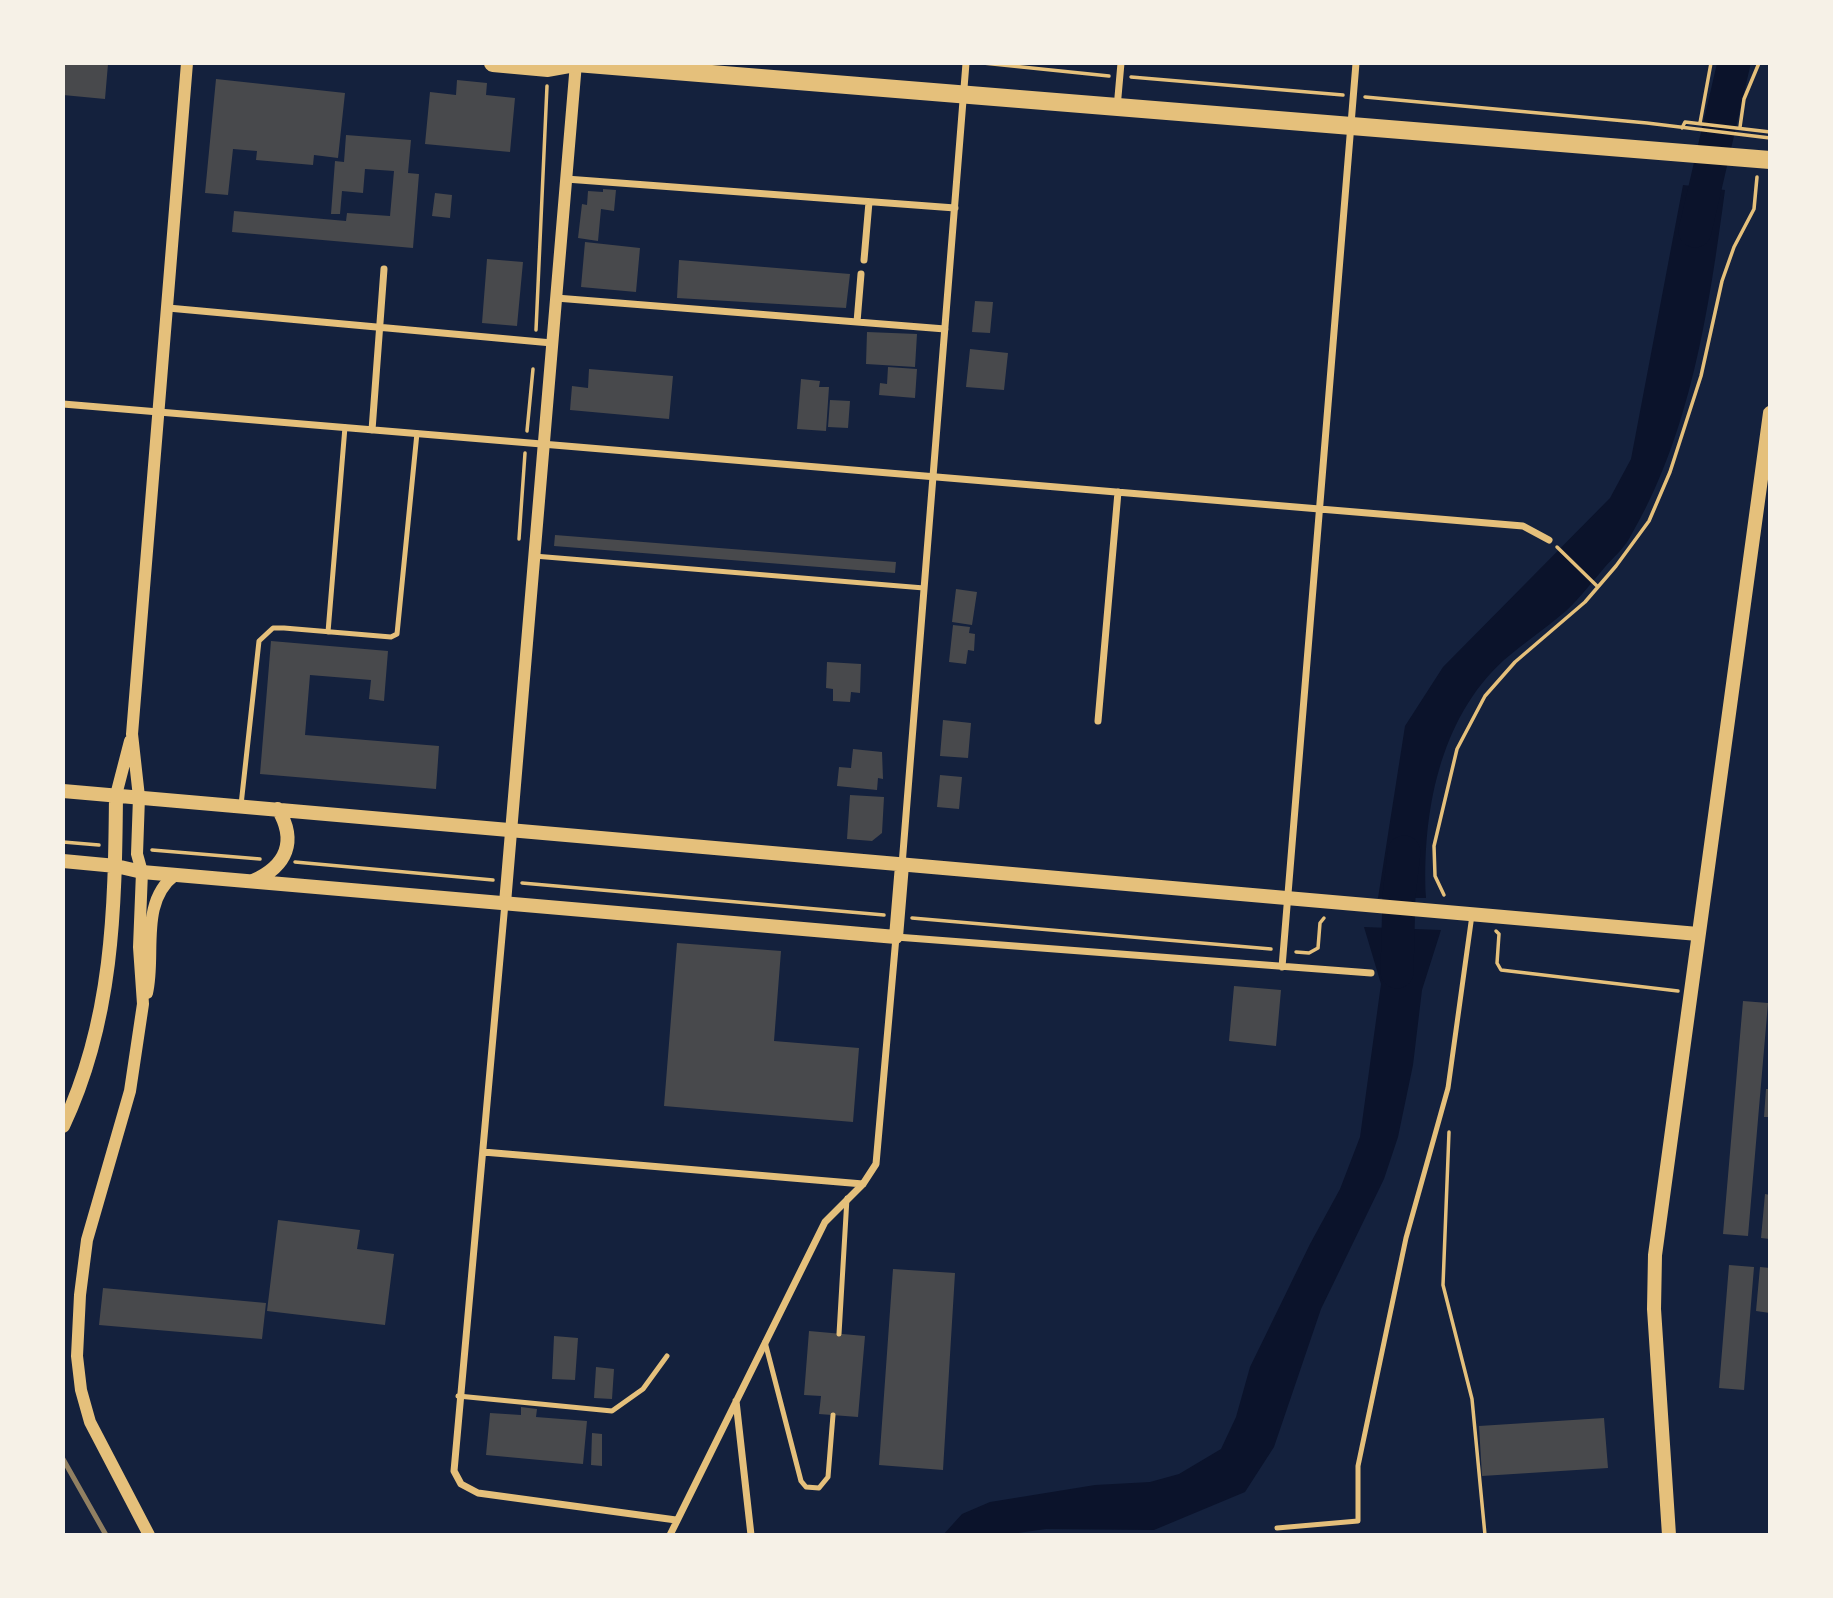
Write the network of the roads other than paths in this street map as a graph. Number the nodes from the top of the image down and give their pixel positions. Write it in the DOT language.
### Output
graph roads {
  1 [pos="187,63"];
  2 [pos="493,63"];
  3 [pos="576,63"];
  4 [pos="966,63"];
  5 [pos="1121,63"];
  6 [pos="1356,63"];
  7 [pos="964,96"];
  8 [pos="1117,108"];
  9 [pos="1351,127"];
  10 [pos="1763,158"];
  11 [pos="566,179"];
  12 [pos="869,202"];
  13 [pos="955,208"];
  14 [pos="864,260"];
  15 [pos="384,269"];
  16 [pos="862,274"];
  17 [pos="556,298"];
  18 [pos="167,308"];
  19 [pos="858,322"];
  20 [pos="380,327"];
  21 [pos="945,329"];
  22 [pos="552,343"];
  23 [pos="63,404"];
  24 [pos="159,412"];
  25 [pos="1770,413"];
  26 [pos="345,428"];
  27 [pos="372,430"];
  28 [pos="417,433"];
  29 [pos="544,444"];
  30 [pos="933,476"];
  31 [pos="1118,492"];
  32 [pos="1320,509"];
  33 [pos="1549,540"];
  34 [pos="534,556"];
  35 [pos="924,588"];
  36 [pos="328,632"];
  37 [pos="1098,721"];
  38 [pos="132,734"];
  39 [pos="63,791"];
  40 [pos="116,795"];
  41 [pos="139,797"];
  42 [pos="241,806"];
  43 [pos="278,809"];
  44 [pos="511,831"];
  45 [pos="63,861"];
  46 [pos="902,865"];
  47 [pos="116,866"];
  48 [pos="142,872"];
  49 [pos="174,874"];
  50 [pos="252,881"];
  51 [pos="1288,898"];
  52 [pos="505,903"];
  53 [pos="1465,917"];
  54 [pos="1698,934"];
  55 [pos="896,937"];
  56 [pos="1282,967"];
  57 [pos="1371,973"];
  58 [pos="143,1004"];
  59 [pos="63,1126"];
  60 [pos="483,1152"];
  61 [pos="863,1184"];
  62 [pos="847,1198"];
  63 [pos="839,1334"];
  64 [pos="765,1340"];
  65 [pos="667,1356"];
  66 [pos="458,1396"];
  67 [pos="736,1400"];
  68 [pos="833,1415"];
  69 [pos="676,1520"];
  70 [pos="1277,1528"];
  71 [pos="149,1535"];
  72 [pos="670,1535"];
  73 [pos="751,1535"];
  74 [pos="1669,1535"];
  1 -- 18 [label="street"];
  2 -- 3 [label="main road"];
  3 -- 7 [label="main road"];
  3 -- 11 [label="street"];
  4 -- 7 [label="street"];
  5 -- 8 [label="street"];
  6 -- 9 [label="street"];
  7 -- 8 [label="main road"];
  7 -- 13 [label="street"];
  8 -- 9 [label="main road"];
  9 -- 10 [label="main road"];
  9 -- 32 [label="street"];
  11 -- 12 [label="street"];
  11 -- 17 [label="street"];
  12 -- 13 [label="street"];
  12 -- 14 [label="street"];
  13 -- 21 [label="street"];
  15 -- 20 [label="street"];
  16 -- 19 [label="street"];
  17 -- 19 [label="street"];
  17 -- 22 [label="street"];
  18 -- 20 [label="street"];
  18 -- 24 [label="street"];
  19 -- 21 [label="street"];
  20 -- 22 [label="street"];
  20 -- 27 [label="street"];
  21 -- 30 [label="street"];
  22 -- 29 [label="street"];
  23 -- 24 [label="street"];
  24 -- 26 [label="street"];
  24 -- 38 [label="street"];
  25 -- 54 [label="main road"];
  26 -- 27 [label="street"];
  26 -- 36 [label="lane"];
  27 -- 28 [label="street"];
  28 -- 29 [label="street"];
  28 -- 36 [label="lane"];
  29 -- 30 [label="street"];
  29 -- 34 [label="street"];
  30 -- 31 [label="street"];
  30 -- 35 [label="street"];
  31 -- 32 [label="street"];
  31 -- 37 [label="street"];
  32 -- 33 [label="street"];
  32 -- 51 [label="street"];
  34 -- 35 [label="lane"];
  34 -- 44 [label="street"];
  35 -- 46 [label="street"];
  36 -- 42 [label="lane"];
  38 -- 40 [label="street"];
  38 -- 41 [label="street"];
  39 -- 40 [label="main road"];
  40 -- 41 [label="main road"];
  40 -- 47 [label="main road"];
  41 -- 42 [label="main road"];
  41 -- 48 [label="street"];
  42 -- 43 [label="main road"];
  43 -- 44 [label="main road"];
  43 -- 50 [label="main road"];
  44 -- 46 [label="main road"];
  44 -- 52 [label="street"];
  45 -- 47 [label="main road"];
  46 -- 51 [label="main road"];
  46 -- 55 [label="main road"];
  47 -- 48 [label="main road"];
  47 -- 59 [label="main road"];
  48 -- 49 [label="main road"];
  48 -- 58 [label="street"];
  49 -- 50 [label="main road"];
  49 -- 58 [label="street"];
  50 -- 52 [label="main road"];
  51 -- 53 [label="main road"];
  51 -- 56 [label="street"];
  52 -- 55 [label="main road"];
  52 -- 60 [label="street"];
  53 -- 54 [label="main road"];
  53 -- 70 [label="lane"];
  54 -- 74 [label="main road"];
  55 -- 56 [label="street"];
  55 -- 61 [label="street"];
  56 -- 57 [label="street"];
  58 -- 71 [label="street"];
  60 -- 61 [label="street"];
  60 -- 66 [label="street"];
  61 -- 62 [label="street"];
  62 -- 63 [label="lane"];
  62 -- 64 [label="street"];
  64 -- 67 [label="street"];
  64 -- 68 [label="lane"];
  65 -- 66 [label="lane"];
  66 -- 69 [label="street"];
  67 -- 69 [label="street"];
  67 -- 73 [label="street"];
  69 -- 72 [label="street"];
}
